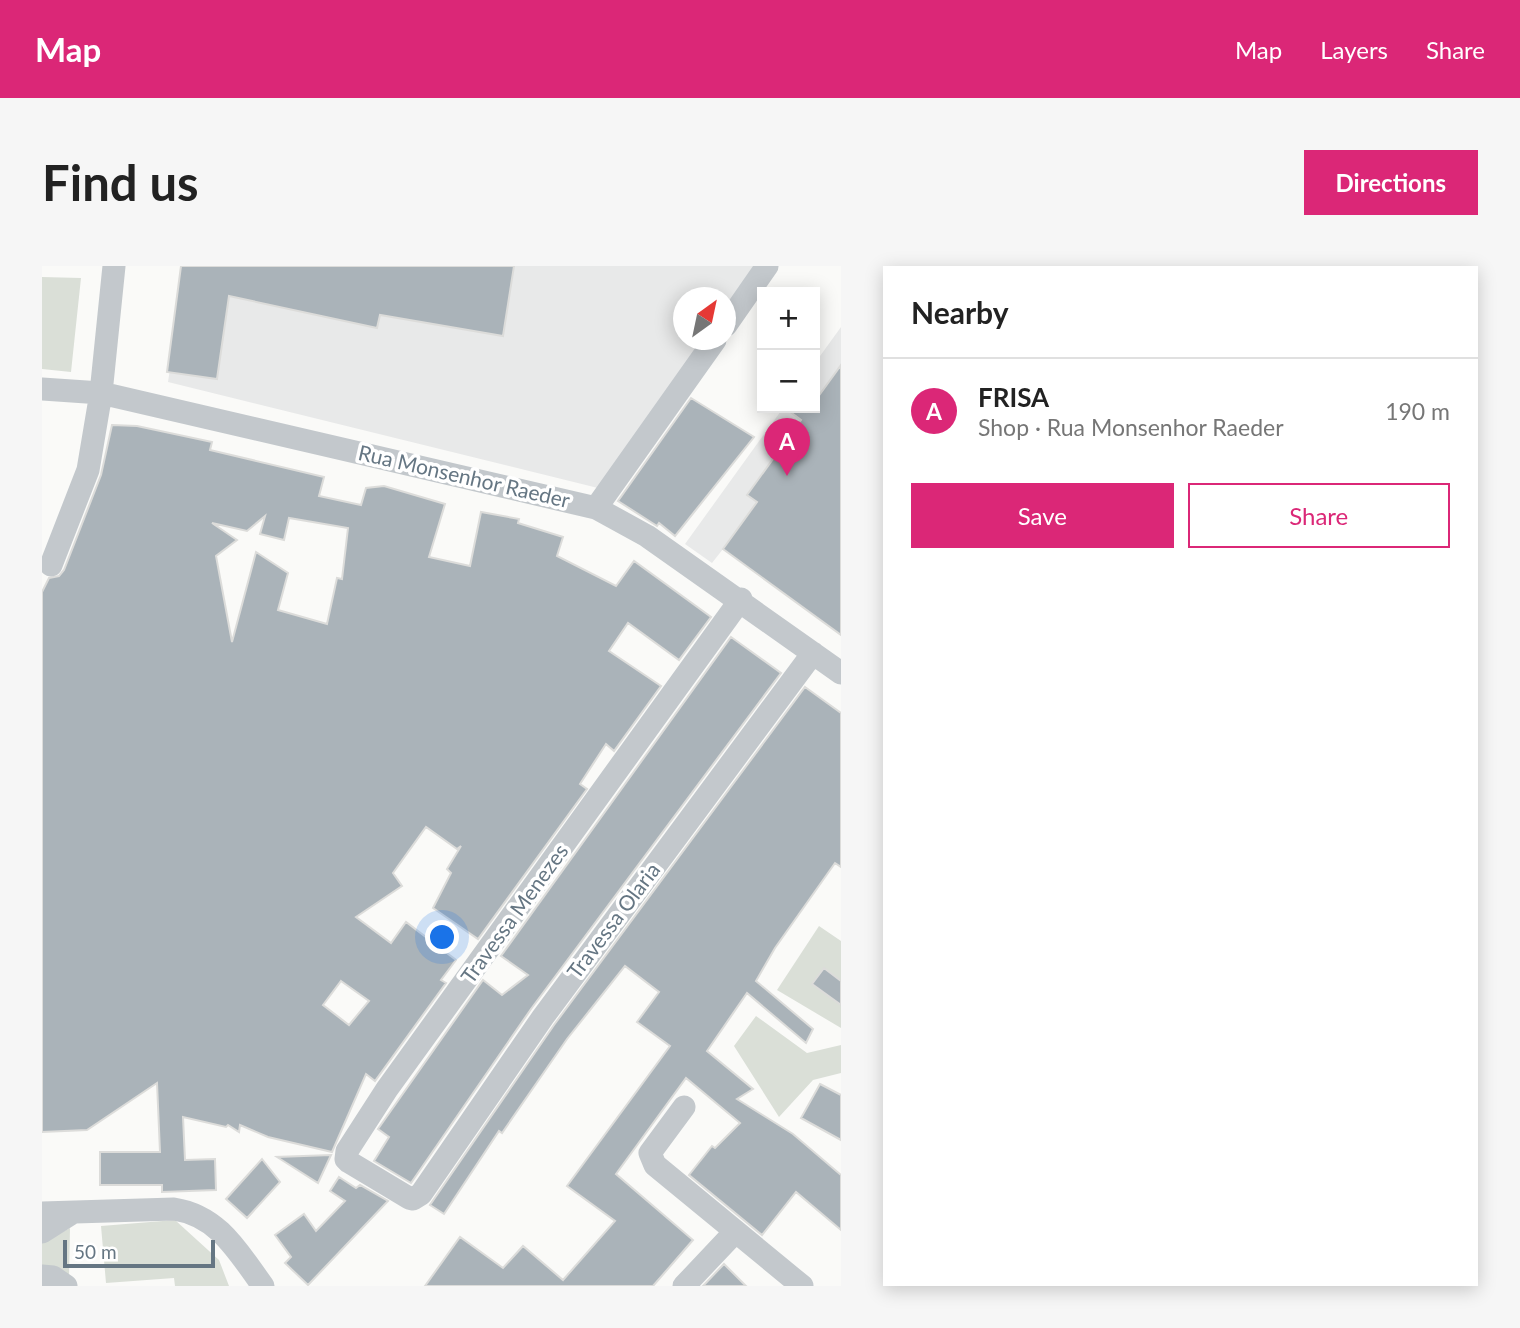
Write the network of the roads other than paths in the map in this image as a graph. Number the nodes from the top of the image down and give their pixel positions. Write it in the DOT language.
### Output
graph roads {
  1 [pos="114,266"];
  2 [pos="767,266"];
  3 [pos="736,311"];
  4 [pos="708,350"];
  5 [pos="42,389"];
  6 [pos="101,393"];
  7 [pos="596,508"];
  8 [pos="51,565"];
  9 [pos="741,599"];
  10 [pos="813,653"];
  11 [pos="841,673"];
  12 [pos="684,1107"];
  13 [pos="421,1194"];
  14 [pos="75,1212"];
  15 [pos="42,1213"];
  16 [pos="42,1232"];
  17 [pos="735,1232"];
  18 [pos="42,1276"];
  19 [pos="66,1286"];
  20 [pos="264,1286"];
  21 [pos="684,1286"];
  22 [pos="802,1286"];
  1 -- 6 [label="street"];
  2 -- 3 [label="street"];
  4 -- 7 [label="street"];
  5 -- 6 [label="street, Rua Monsenhor Raeder"];
  6 -- 7 [label="street, Rua Monsenhor Raeder"];
  6 -- 8 [label="street"];
  7 -- 9 [label="street, Rua Monsenhor Raeder"];
  9 -- 10 [label="street, Rua Monsenhor Raeder"];
  9 -- 13 [label="street, Travessa Menezes"];
  10 -- 11 [label="street, Rua Monsenhor Raeder"];
  10 -- 13 [label="street, Travessa Olaria"];
  12 -- 17 [label="street"];
  14 -- 15 [label="street"];
  14 -- 16 [label="street"];
  14 -- 20 [label="street"];
  17 -- 21 [label="street"];
  17 -- 22 [label="street"];
  18 -- 19 [label="street"];
}
